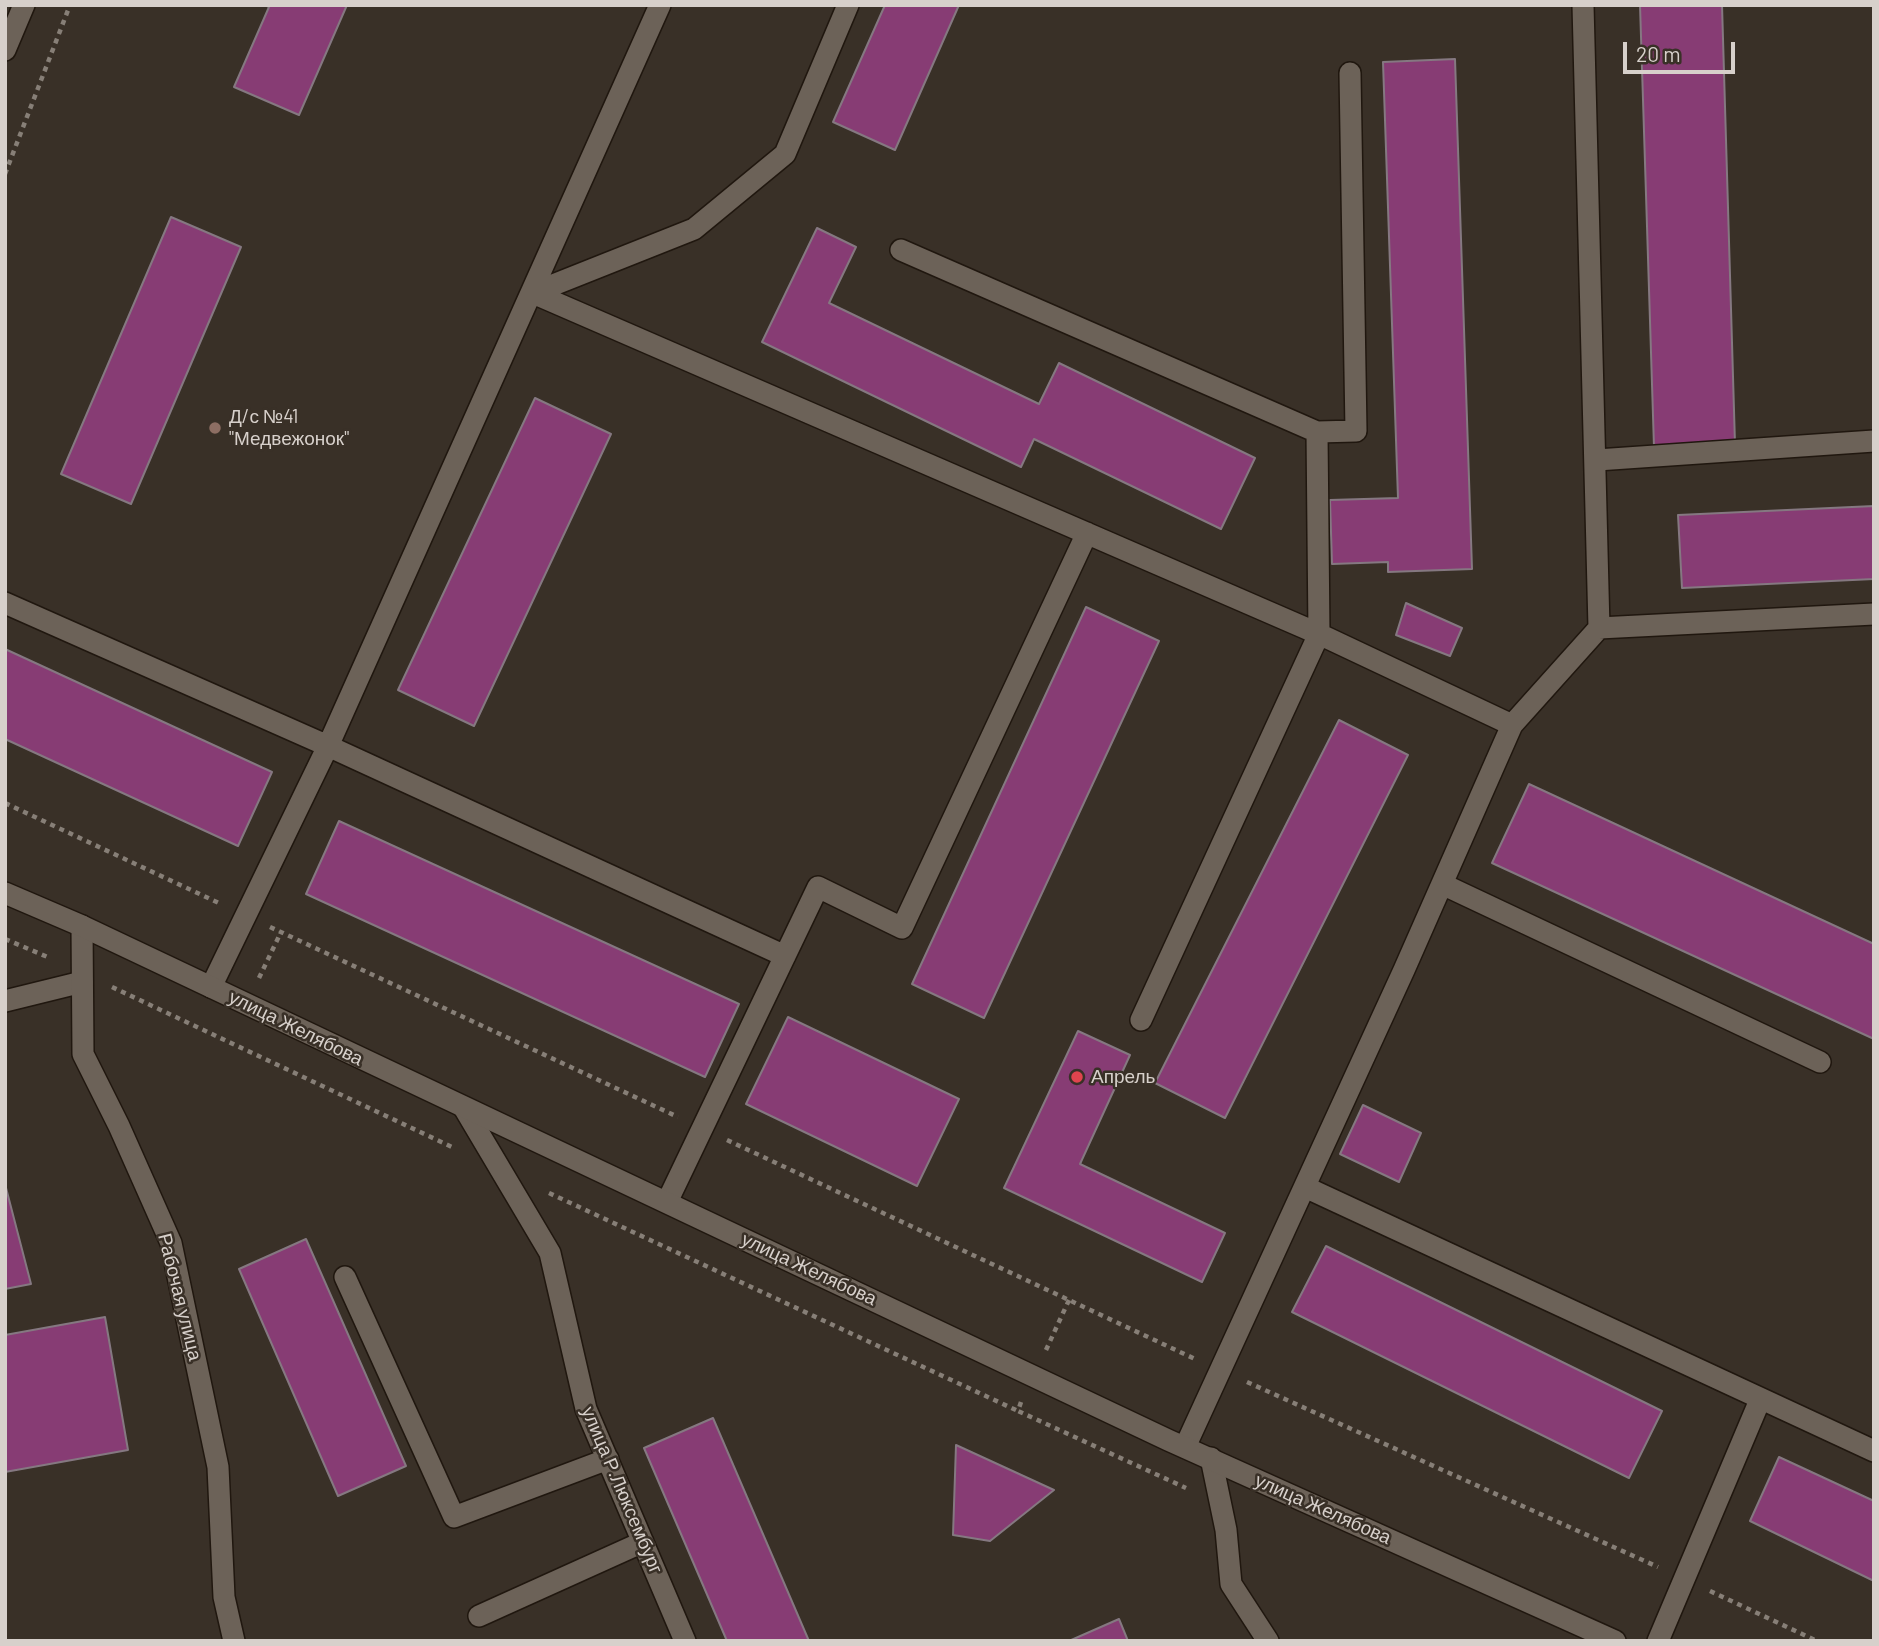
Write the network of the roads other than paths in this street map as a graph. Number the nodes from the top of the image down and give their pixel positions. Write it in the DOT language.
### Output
graph roads {
  1 [pos="24,5"];
  2 [pos="660,5"];
  3 [pos="848,5"];
  4 [pos="1583,5"];
  5 [pos="5,50"];
  6 [pos="1350,73"];
  7 [pos="901,250"];
  8 [pos="533,293"];
  9 [pos="1317,432"];
  10 [pos="1874,441"];
  11 [pos="1597,460"];
  12 [pos="1087,533"];
  13 [pos="5,603"];
  14 [pos="1874,614"];
  15 [pos="1599,628"];
  16 [pos="1319,634"];
  17 [pos="1512,725"];
  18 [pos="328,746"];
  19 [pos="1442,884"];
  20 [pos="5,893"];
  21 [pos="82,926"];
  22 [pos="785,956"];
  23 [pos="82,982"];
  24 [pos="211,987"];
  25 [pos="5,1000"];
  26 [pos="1141,1020"];
  27 [pos="1819,1062"];
  28 [pos="464,1108"];
  29 [pos="1305,1187"];
  30 [pos="667,1202"];
  31 [pos="345,1277"];
  32 [pos="1760,1400"];
  33 [pos="1185,1447"];
  34 [pos="1874,1451"];
  35 [pos="1211,1458"];
  36 [pos="608,1459"];
  37 [pos="643,1542"];
  38 [pos="479,1616"];
  39 [pos="234,1641"];
  40 [pos="685,1641"];
  41 [pos="1268,1641"];
  42 [pos="1615,1641"];
  43 [pos="1658,1641"];
  1 -- 5 [label="street"];
  2 -- 8 [label="street"];
  3 -- 8 [label="street"];
  4 -- 11 [label="street"];
  6 -- 9 [label="street"];
  7 -- 9 [label="street"];
  8 -- 12 [label="street"];
  8 -- 18 [label="street"];
  9 -- 16 [label="street"];
  10 -- 11 [label="street"];
  11 -- 15 [label="street"];
  12 -- 16 [label="street"];
  12 -- 22 [label="street"];
  13 -- 18 [label="street"];
  14 -- 15 [label="street"];
  15 -- 17 [label="street"];
  16 -- 17 [label="street"];
  16 -- 26 [label="street"];
  17 -- 19 [label="street"];
  18 -- 22 [label="street"];
  18 -- 24 [label="street"];
  19 -- 27 [label="street"];
  19 -- 29 [label="street"];
  20 -- 21 [label="street, улица Желябова"];
  21 -- 23 [label="street, Рабочая улица"];
  21 -- 24 [label="street, улица Желябова"];
  22 -- 30 [label="street"];
  23 -- 25 [label="street"];
  23 -- 39 [label="street, Рабочая улица"];
  24 -- 28 [label="street, улица Желябова"];
  28 -- 30 [label="street, улица Желябова"];
  28 -- 36 [label="street, улица Р.Люксембург"];
  29 -- 32 [label="street"];
  29 -- 33 [label="street"];
  30 -- 33 [label="street, улица Желябова"];
  31 -- 36 [label="street"];
  32 -- 34 [label="street"];
  32 -- 43 [label="street"];
  33 -- 35 [label="street, улица Желябова"];
  35 -- 41 [label="street"];
  35 -- 42 [label="street, улица Желябова"];
  36 -- 37 [label="street, улица Р.Люксембург"];
  37 -- 38 [label="street"];
  37 -- 40 [label="street, улица Р.Люксембург"];
}
